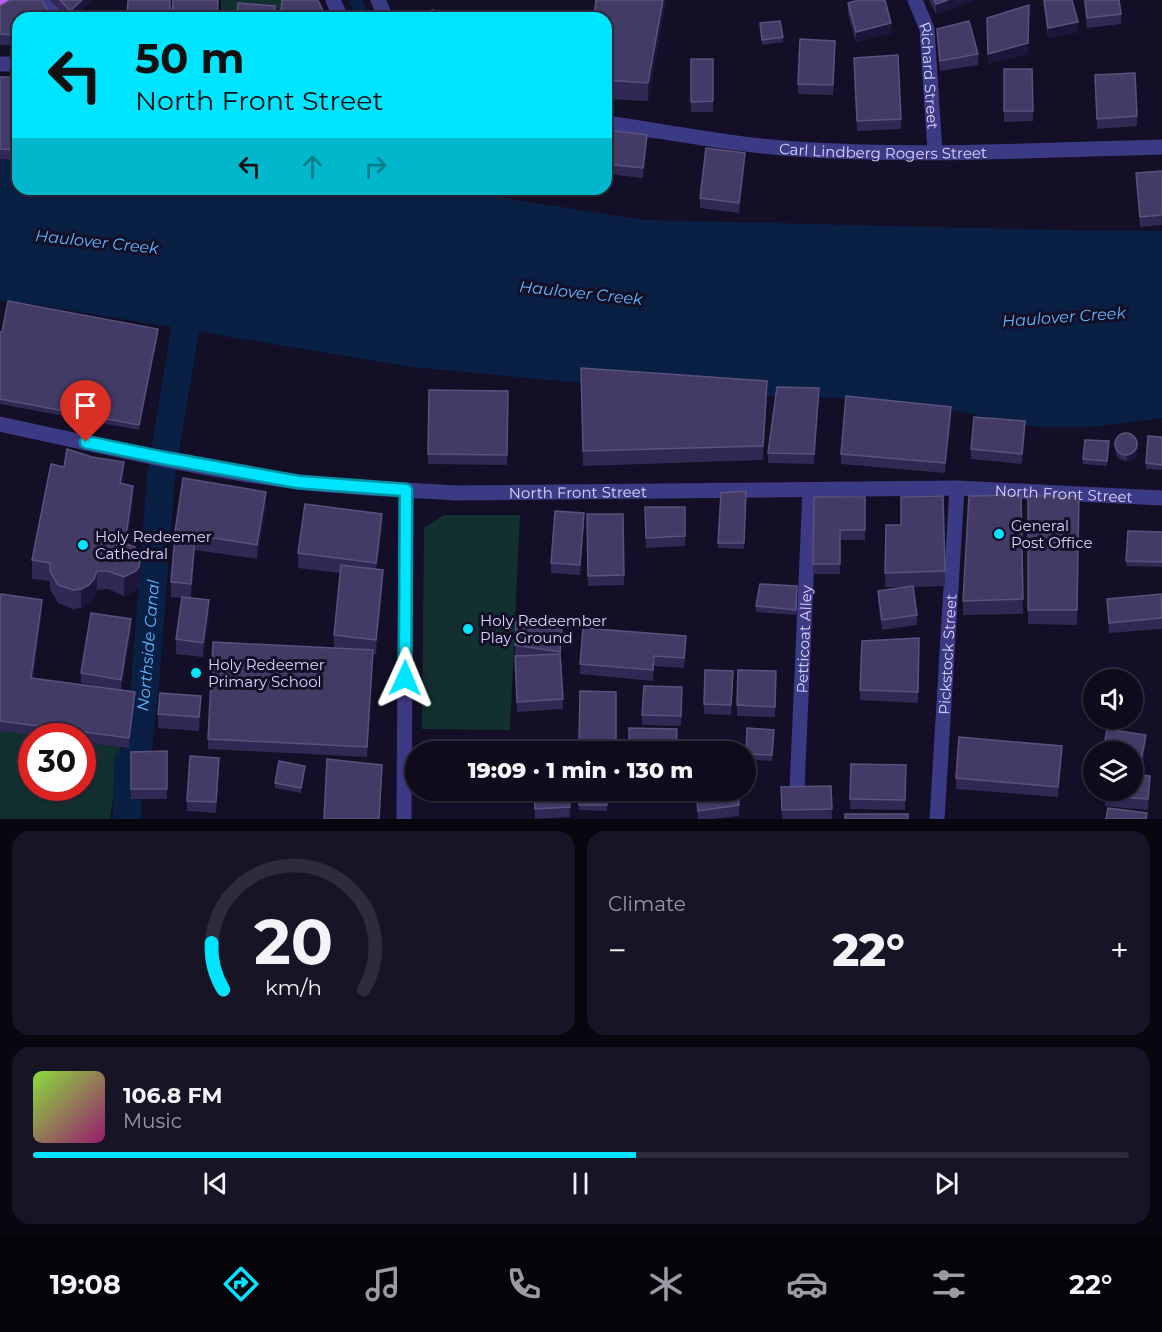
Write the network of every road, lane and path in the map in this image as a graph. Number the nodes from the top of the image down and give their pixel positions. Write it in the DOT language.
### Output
graph roads {
  1 [pos="915,0"];
  2 [pos="612,124"];
  3 [pos="1162,147"];
  4 [pos="935,152"];
  5 [pos="0,424"];
  6 [pos="957,488"];
  7 [pos="406,490"];
  8 [pos="810,490"];
  9 [pos="1162,498"];
  10 [pos="797,789"];
  11 [pos="404,819"];
  12 [pos="937,819"];
  1 -- 4 [label="street, Richard Street"];
  2 -- 4 [label="street, Carl Lindberg Rogers Street"];
  3 -- 4 [label="street, Carl Lindberg Rogers Street"];
  5 -- 7 [label="street, North Front Street"];
  6 -- 8 [label="street, North Front Street"];
  6 -- 9 [label="street, North Front Street"];
  6 -- 12 [label="street, Pickstock Street"];
  7 -- 8 [label="street, North Front Street"];
  7 -- 11 [label="street"];
  8 -- 10 [label="street, Petticoat Alley"];
}
